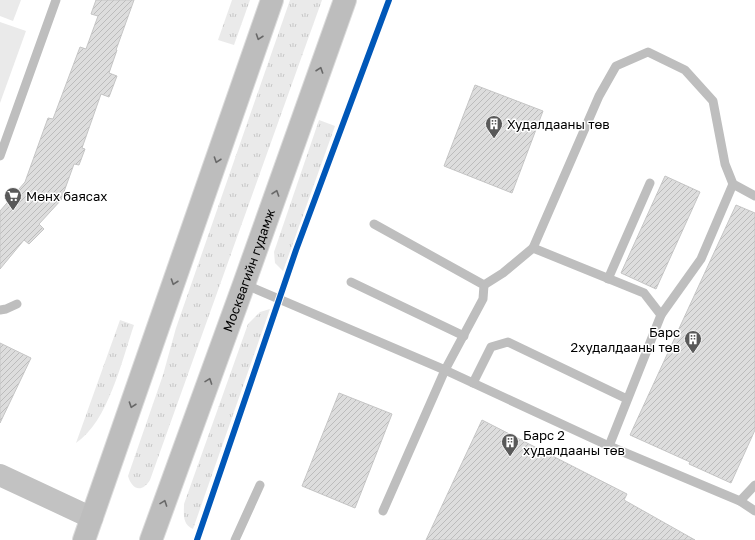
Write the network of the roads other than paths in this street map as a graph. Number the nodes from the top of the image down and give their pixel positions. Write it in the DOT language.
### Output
graph roads {
  1 [pos="56,0"];
  2 [pos="272,0"];
  3 [pos="345,0"];
  4 [pos="0,156"];
  5 [pos="650,182"];
  6 [pos="733,184"];
  7 [pos="755,196"];
  8 [pos="374,224"];
  9 [pos="533,248"];
  10 [pos="608,279"];
  11 [pos="352,282"];
  12 [pos="244,284"];
  13 [pos="484,285"];
  14 [pos="17,304"];
  15 [pos="0,310"];
  16 [pos="661,315"];
  17 [pos="464,336"];
  18 [pos="445,370"];
  19 [pos="473,383"];
  20 [pos="627,399"];
  21 [pos="609,446"];
  22 [pos="0,475"];
  23 [pos="260,485"];
  24 [pos="755,485"];
  25 [pos="740,501"];
  26 [pos="383,511"];
  27 [pos="755,511"];
  28 [pos="92,518"];
  29 [pos="84,540"];
  30 [pos="151,540"];
  31 [pos="235,540"];
  1 -- 4 [label="lane"];
  2 -- 28 [label="highway, one-way"];
  12 -- 3 [label="highway, Москвагийн гудамж, one-way"];
  5 -- 10 [label="lane"];
  6 -- 7 [label="lane"];
  6 -- 9 [label="lane"];
  6 -- 16 [label="lane"];
  8 -- 13 [label="lane"];
  9 -- 10 [label="lane"];
  9 -- 13 [label="lane"];
  10 -- 16 [label="lane"];
  11 -- 17 [label="lane"];
  12 -- 18 [label="lane"];
  30 -- 12 [label="highway, Москвагийн гудамж, one-way"];
  13 -- 17 [label="lane"];
  14 -- 15 [label="lane"];
  16 -- 20 [label="lane"];
  17 -- 18 [label="lane"];
  18 -- 19 [label="lane"];
  18 -- 26 [label="lane"];
  19 -- 20 [label="lane"];
  19 -- 21 [label="lane"];
  20 -- 21 [label="lane"];
  21 -- 25 [label="lane"];
  22 -- 28 [label="main road"];
  23 -- 31 [label="lane"];
  24 -- 25 [label="lane"];
  25 -- 27 [label="lane"];
  28 -- 29 [label="highway"];
}
